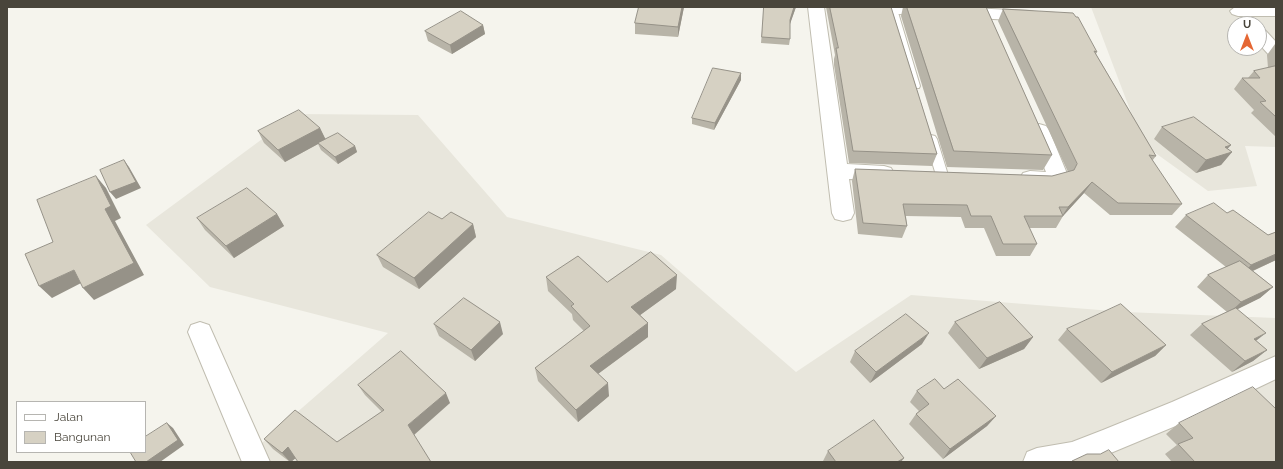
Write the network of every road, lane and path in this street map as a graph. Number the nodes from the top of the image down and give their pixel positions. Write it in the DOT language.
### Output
graph roads {
  1 [pos="816,7"];
  2 [pos="861,7"];
  3 [pos="892,9"];
  4 [pos="1236,9"];
  5 [pos="1276,11"];
  6 [pos="986,14"];
  7 [pos="1045,17"];
  8 [pos="996,35"];
  9 [pos="1267,42"];
  10 [pos="1276,52"];
  11 [pos="919,99"];
  12 [pos="1032,114"];
  13 [pos="928,130"];
  14 [pos="837,171"];
  15 [pos="904,174"];
  16 [pos="942,175"];
  17 [pos="1014,178"];
  18 [pos="843,213"];
  19 [pos="200,332"];
  20 [pos="1276,367"];
  21 [pos="256,462"];
  22 [pos="1037,462"];
  1 -- 14 [label="street"];
  2 -- 3 [label="street"];
  3 -- 6 [label="street"];
  3 -- 11 [label="lane"];
  4 -- 5 [label="street"];
  6 -- 7 [label="street"];
  6 -- 8 [label="street"];
  9 -- 10 [label="street"];
  12 -- 17 [label="street"];
  13 -- 16 [label="lane"];
  14 -- 15 [label="street"];
  14 -- 18 [label="street"];
  19 -- 21 [label="street"];
  20 -- 22 [label="street"];
}
